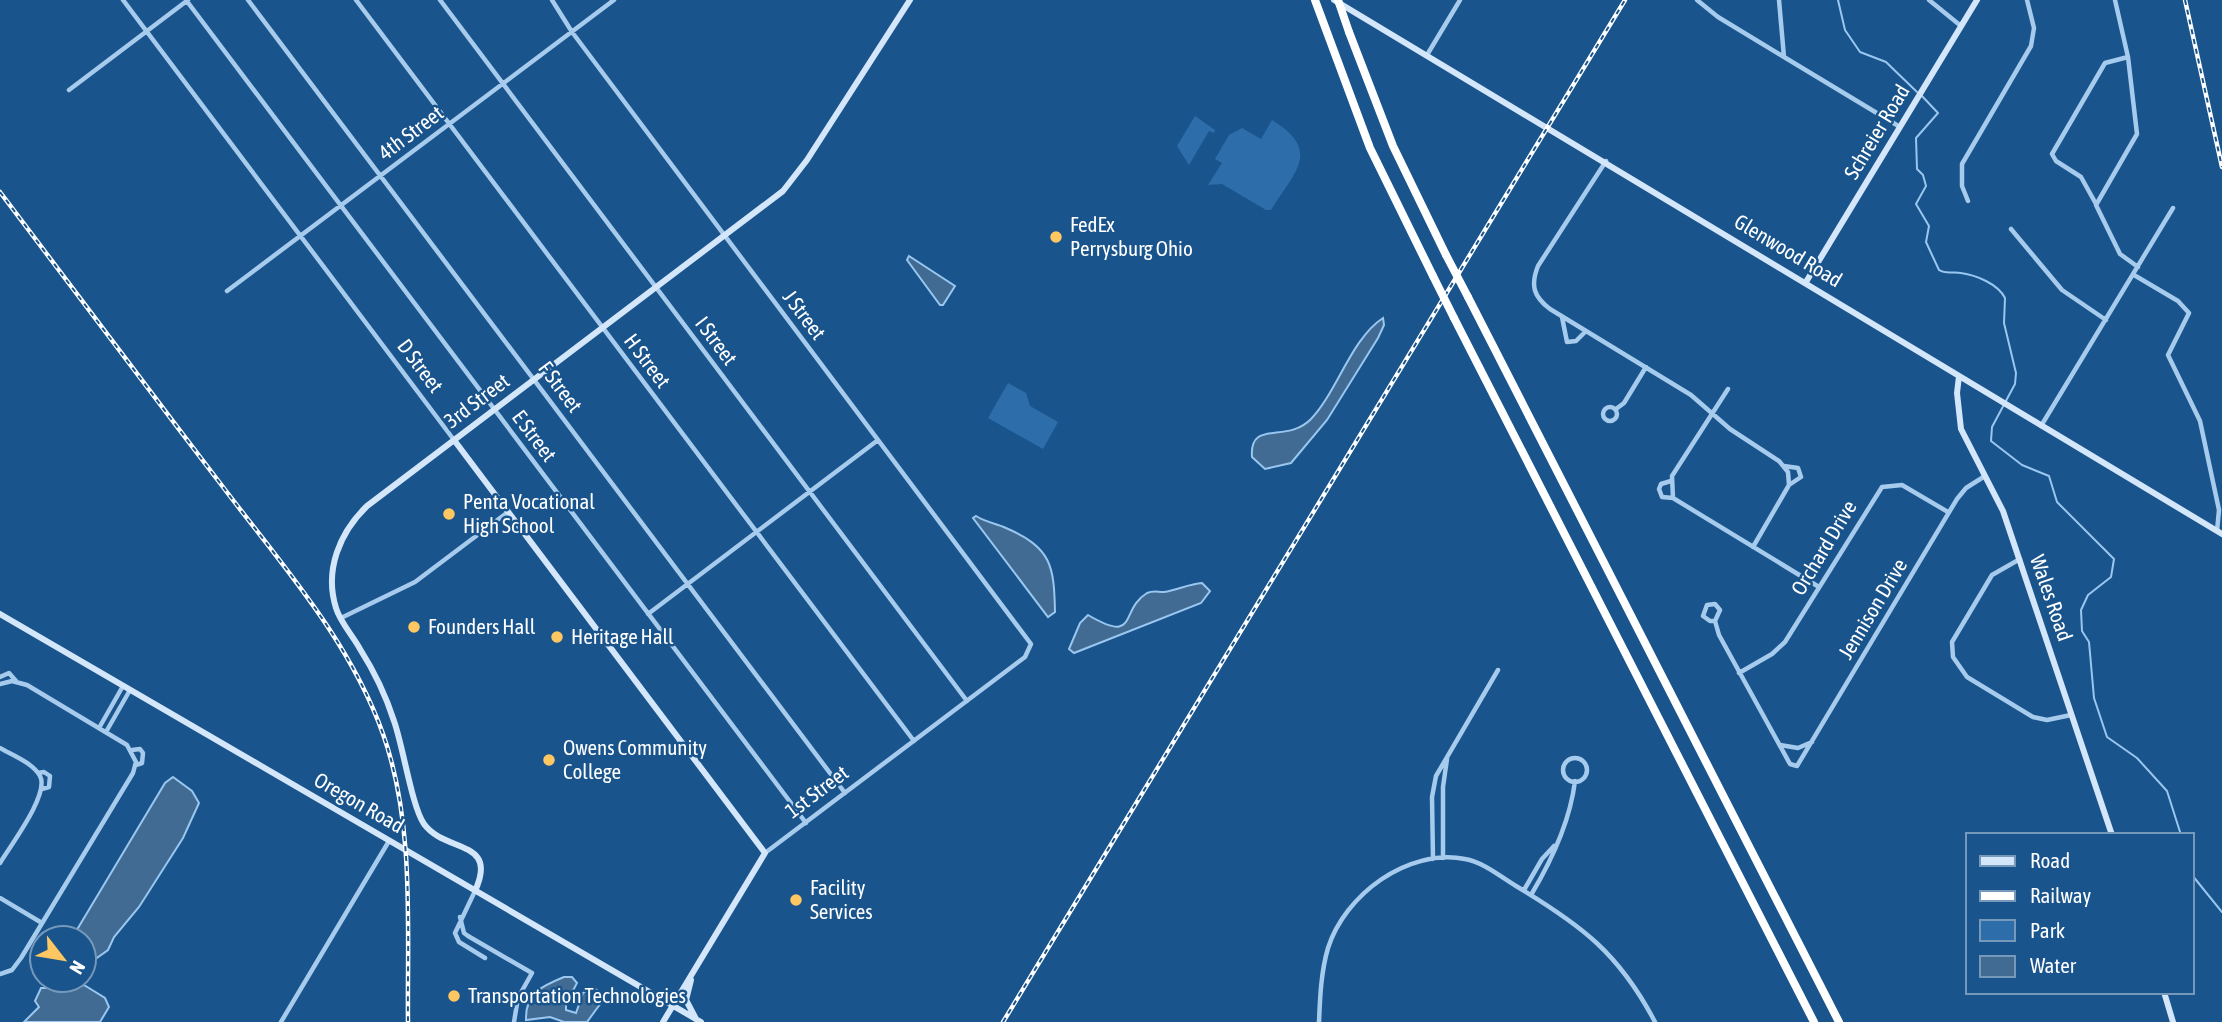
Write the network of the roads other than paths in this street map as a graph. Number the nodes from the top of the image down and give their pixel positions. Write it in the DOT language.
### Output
graph roads {
  1 [pos="123,0"];
  2 [pos="187,0"];
  3 [pos="248,0"];
  4 [pos="356,0"];
  5 [pos="440,0"];
  6 [pos="552,0"];
  7 [pos="614,0"];
  8 [pos="910,0"];
  9 [pos="1315,0"];
  10 [pos="1336,0"];
  11 [pos="1460,0"];
  12 [pos="1697,0"];
  13 [pos="1779,0"];
  14 [pos="1929,0"];
  15 [pos="1977,0"];
  16 [pos="2027,0"];
  17 [pos="2115,0"];
  18 [pos="1961,26"];
  19 [pos="146,31"];
  20 [pos="572,32"];
  21 [pos="1427,55"];
  22 [pos="1784,57"];
  23 [pos="2127,57"];
  24 [pos="503,83"];
  25 [pos="69,90"];
  26 [pos="449,124"];
  27 [pos="1900,127"];
  28 [pos="1606,161"];
  29 [pos="380,175"];
  30 [pos="1968,201"];
  31 [pos="341,205"];
  32 [pos="2096,205"];
  33 [pos="2173,208"];
  34 [pos="2011,229"];
  35 [pos="301,236"];
  36 [pos="725,236"];
  37 [pos="2138,267"];
  38 [pos="2134,275"];
  39 [pos="1806,282"];
  40 [pos="656,287"];
  41 [pos="227,291"];
  42 [pos="1561,316"];
  43 [pos="2106,320"];
  44 [pos="602,328"];
  45 [pos="1586,331"];
  46 [pos="1646,367"];
  47 [pos="1959,376"];
  48 [pos="534,379"];
  49 [pos="1728,389"];
  50 [pos="494,410"];
  51 [pos="1616,410"];
  52 [pos="1712,414"];
  53 [pos="2041,426"];
  54 [pos="454,440"];
  55 [pos="878,440"];
  56 [pos="1784,466"];
  57 [pos="1986,476"];
  58 [pos="1671,481"];
  59 [pos="1789,485"];
  60 [pos="810,492"];
  61 [pos="1673,498"];
  62 [pos="508,511"];
  63 [pos="1948,512"];
  64 [pos="757,532"];
  65 [pos="2220,532"];
  66 [pos="1753,547"];
  67 [pos="2020,559"];
  68 [pos="688,584"];
  69 [pos="1819,587"];
  70 [pos="0,614"];
  71 [pos="648,614"];
  72 [pos="341,618"];
  73 [pos="1715,621"];
  74 [pos="1031,649"];
  75 [pos="1498,670"];
  76 [pos="1739,673"];
  77 [pos="0,677"];
  78 [pos="17,681"];
  79 [pos="0,684"];
  80 [pos="127,688"];
  81 [pos="967,701"];
  82 [pos="2072,715"];
  83 [pos="99,728"];
  84 [pos="106,732"];
  85 [pos="914,741"];
  86 [pos="1812,741"];
  87 [pos="1779,744"];
  88 [pos="0,748"];
  89 [pos="1450,751"];
  90 [pos="38,773"];
  91 [pos="1575,781"];
  92 [pos="42,789"];
  93 [pos="845,793"];
  94 [pos="806,823"];
  95 [pos="2111,833"];
  96 [pos="389,841"];
  97 [pos="1555,846"];
  98 [pos="765,853"];
  99 [pos="1438,859"];
  100 [pos="0,863"];
  101 [pos="1523,890"];
  102 [pos="475,891"];
  103 [pos="1531,895"];
  104 [pos="0,898"];
  105 [pos="460,917"];
  106 [pos="42,923"];
  107 [pos="485,958"];
  108 [pos="0,974"];
  109 [pos="692,976"];
  110 [pos="2165,994"];
  111 [pos="673,1007"];
  112 [pos="699,1021"];
  113 [pos="281,1022"];
  114 [pos="514,1022"];
  115 [pos="663,1022"];
  116 [pos="1319,1022"];
  117 [pos="1655,1022"];
  118 [pos="1814,1022"];
  119 [pos="1839,1022"];
  120 [pos="2173,1022"];
  1 -- 19 [label="street, D Street"];
  2 -- 19 [label="street"];
  2 -- 31 [label="street, E Street"];
  3 -- 29 [label="street, F Street"];
  4 -- 26 [label="street, H Street"];
  5 -- 24 [label="street, I Street"];
  6 -- 20 [label="street, J Street"];
  7 -- 20 [label="street, 4th Street"];
  8 -- 36 [label="street, 3rd Street"];
  9 -- 118 [label="highway, bridge"];
  10 -- 21 [label="street, Glenwood Road"];
  10 -- 119 [label="highway, bridge"];
  11 -- 21 [label="street"];
  12 -- 22 [label="street"];
  13 -- 22 [label="street"];
  14 -- 18 [label="street"];
  15 -- 18 [label="street, Schreier Road"];
  16 -- 30 [label="street"];
  17 -- 23 [label="street"];
  18 -- 27 [label="street, Schreier Road"];
  19 -- 25 [label="street"];
  19 -- 35 [label="street, D Street"];
  20 -- 24 [label="street, 4th Street"];
  20 -- 36 [label="street, J Street"];
  21 -- 28 [label="street, Glenwood Road"];
  22 -- 27 [label="street"];
  23 -- 32 [label="street"];
  23 -- 32 [label="street"];
  24 -- 26 [label="street, 4th Street"];
  24 -- 40 [label="street, I Street"];
  26 -- 29 [label="street, 4th Street"];
  26 -- 44 [label="street, H Street"];
  27 -- 39 [label="street, Schreier Road"];
  28 -- 39 [label="street, Glenwood Road"];
  28 -- 42 [label="street"];
  29 -- 31 [label="street, 4th Street"];
  29 -- 48 [label="street, F Street"];
  31 -- 35 [label="street, 4th Street"];
  31 -- 50 [label="street, E Street"];
  32 -- 37 [label="street"];
  33 -- 37 [label="street"];
  34 -- 43 [label="street"];
  35 -- 41 [label="street, 4th Street"];
  35 -- 54 [label="street, D Street"];
  36 -- 40 [label="street, 3rd Street"];
  36 -- 55 [label="street, J Street"];
  37 -- 38 [label="street"];
  38 -- 43 [label="street"];
  38 -- 65 [label="street"];
  39 -- 47 [label="street, Glenwood Road"];
  40 -- 44 [label="street, 3rd Street"];
  40 -- 60 [label="street, I Street"];
  42 -- 45 [label="street"];
  42 -- 45 [label="street"];
  43 -- 53 [label="street"];
  44 -- 48 [label="street, 3rd Street"];
  44 -- 64 [label="street, H Street"];
  45 -- 46 [label="street"];
  46 -- 51 [label="street"];
  46 -- 52 [label="street"];
  47 -- 53 [label="street, Glenwood Road"];
  47 -- 57 [label="street, Wales Road"];
  48 -- 50 [label="street, 3rd Street"];
  48 -- 68 [label="street, F Street"];
  49 -- 52 [label="street"];
  50 -- 54 [label="street, 3rd Street"];
  50 -- 71 [label="street, E Street"];
  52 -- 56 [label="street"];
  52 -- 58 [label="street"];
  53 -- 65 [label="street, Glenwood Road"];
  54 -- 62 [label="street, D Street"];
  54 -- 72 [label="street, 3rd Street"];
  55 -- 60 [label="street"];
  55 -- 74 [label="street, J Street"];
  56 -- 59 [label="street"];
  56 -- 59 [label="street"];
  57 -- 63 [label="street, Jennison Drive"];
  57 -- 67 [label="street, Wales Road"];
  58 -- 61 [label="street"];
  58 -- 61 [label="street"];
  59 -- 66 [label="street"];
  60 -- 64 [label="street"];
  60 -- 81 [label="street, I Street"];
  61 -- 66 [label="street"];
  62 -- 72 [label="street"];
  62 -- 98 [label="street, D Street"];
  63 -- 69 [label="street, Orchard Drive"];
  63 -- 86 [label="street, Jennison Drive"];
  64 -- 68 [label="street"];
  64 -- 85 [label="street, H Street"];
  66 -- 69 [label="street"];
  67 -- 82 [label="street, Wales Road"];
  67 -- 82 [label="street"];
  68 -- 71 [label="street"];
  68 -- 93 [label="street, F Street"];
  69 -- 76 [label="street, Orchard Drive"];
  70 -- 80 [label="street, Oregon Road"];
  71 -- 94 [label="street, E Street"];
  72 -- 102 [label="street, 3rd Street"];
  73 -- 73 [label="street"];
  73 -- 76 [label="street"];
  74 -- 81 [label="street, 1st Street"];
  75 -- 89 [label="street"];
  76 -- 87 [label="street"];
  77 -- 78 [label="street"];
  78 -- 79 [label="street"];
  78 -- 83 [label="street"];
  80 -- 83 [label="street"];
  80 -- 84 [label="street"];
  80 -- 96 [label="street, Oregon Road"];
  81 -- 85 [label="street, 1st Street"];
  82 -- 95 [label="street, Wales Road"];
  83 -- 84 [label="street"];
  84 -- 106 [label="street"];
  85 -- 93 [label="street, 1st Street"];
  86 -- 87 [label="street"];
  86 -- 87 [label="street, Jennison Drive"];
  88 -- 90 [label="street"];
  89 -- 99 [label="street"];
  89 -- 99 [label="street"];
  90 -- 92 [label="street"];
  90 -- 92 [label="street"];
  91 -- 91 [label="street"];
  91 -- 97 [label="street"];
  92 -- 100 [label="street"];
  93 -- 94 [label="street, 1st Street"];
  94 -- 98 [label="street, 1st Street"];
  96 -- 102 [label="street, Oregon Road"];
  96 -- 113 [label="street"];
  97 -- 101 [label="street"];
  97 -- 103 [label="street"];
  98 -- 109 [label="street, 1st Street"];
  99 -- 101 [label="street"];
  99 -- 116 [label="street"];
  101 -- 103 [label="street"];
  102 -- 105 [label="street"];
  102 -- 111 [label="street, Oregon Road"];
  103 -- 117 [label="street"];
  104 -- 106 [label="street"];
  105 -- 107 [label="street"];
  105 -- 114 [label="street"];
  106 -- 108 [label="street"];
  109 -- 111 [label="street, 1st Street"];
  109 -- 112 [label="street"];
  110 -- 120 [label="street"];
  111 -- 112 [label="street, Oregon Road"];
  111 -- 115 [label="street, 1st Street"];
}
